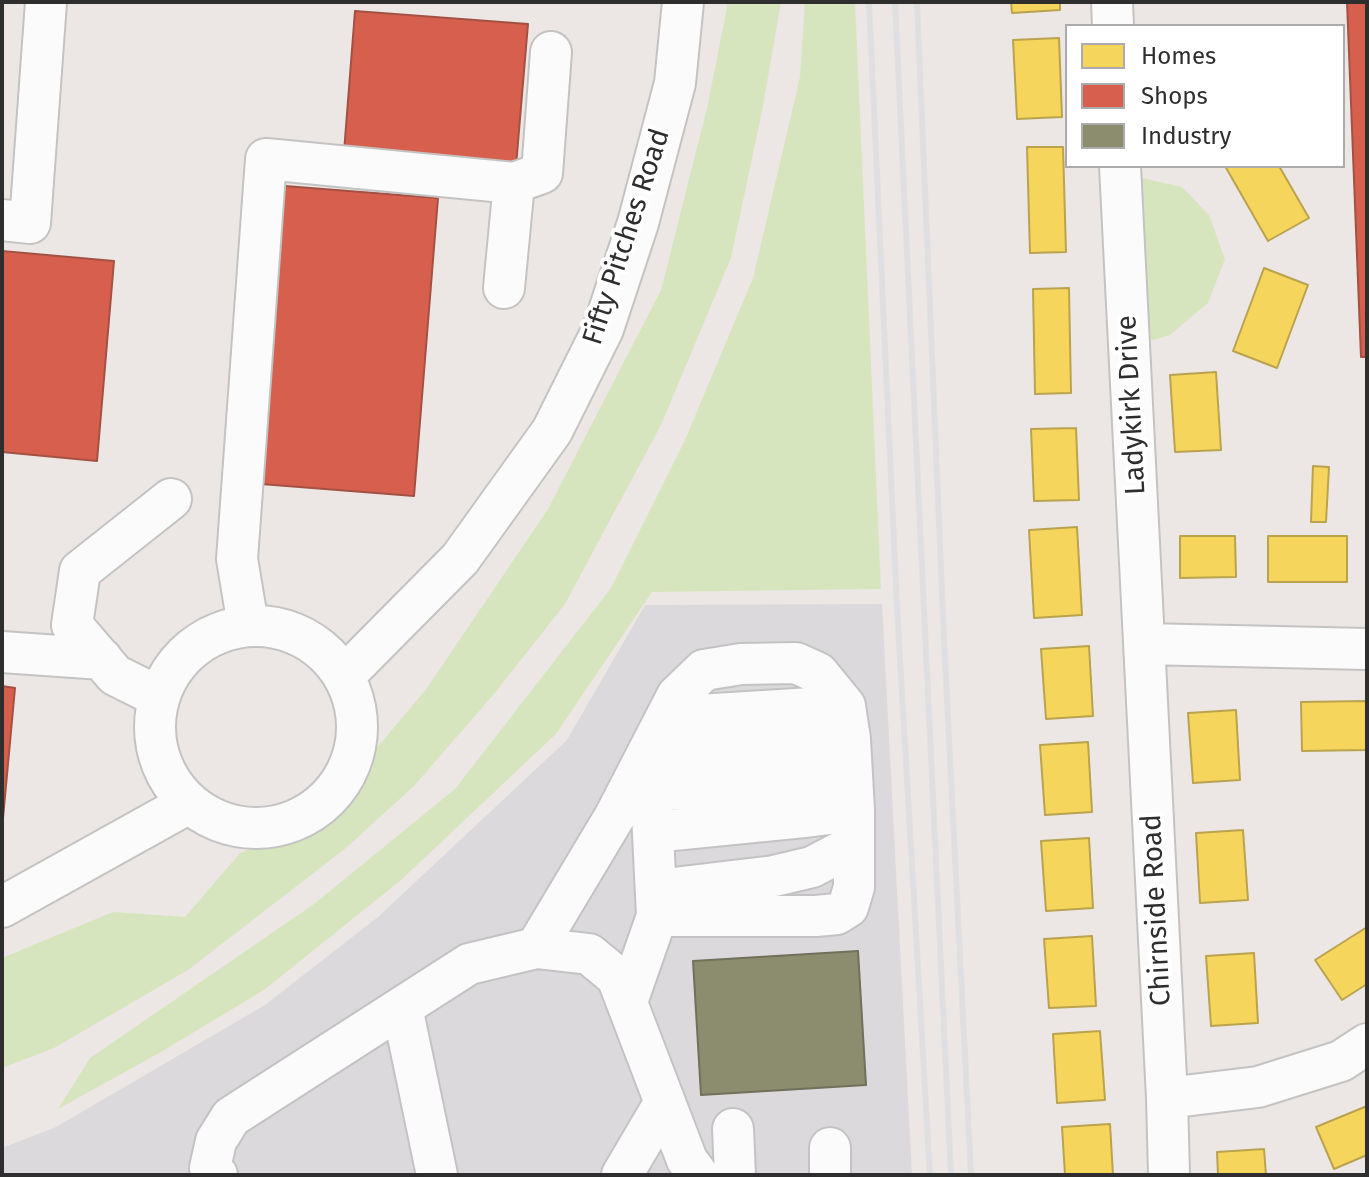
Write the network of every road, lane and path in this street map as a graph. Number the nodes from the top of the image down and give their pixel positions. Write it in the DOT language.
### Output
graph roads {
  1 [pos="46,2"];
  2 [pos="683,2"];
  3 [pos="1112,2"];
  4 [pos="1113,24"];
  5 [pos="551,52"];
  6 [pos="1120,168"];
  7 [pos="514,183"];
  8 [pos="2,220"];
  9 [pos="504,288"];
  10 [pos="171,499"];
  11 [pos="248,625"];
  12 [pos="1144,644"];
  13 [pos="1367,649"];
  14 [pos="2,652"];
  15 [pos="102,659"];
  16 [pos="344,676"];
  17 [pos="159,697"];
  18 [pos="656,753"];
  19 [pos="851,776"];
  20 [pos="189,803"];
  21 [pos="653,832"];
  22 [pos="657,903"];
  23 [pos="2,907"];
  24 [pos="536,948"];
  25 [pos="627,1002"];
  26 [pos="402,1007"];
  27 [pos="1367,1044"];
  28 [pos="1167,1098"];
  29 [pos="665,1102"];
  30 [pos="733,1129"];
  31 [pos="217,1175"];
  32 [pos="437,1175"];
  33 [pos="622,1175"];
  34 [pos="698,1175"];
  35 [pos="735,1175"];
  36 [pos="1169,1175"];
  1 -- 8 [label="street"];
  2 -- 16 [label="street, Fifty Pitches Road"];
  3 -- 4 [label="street"];
  5 -- 7 [label="street"];
  6 -- 12 [label="street, Ladykirk Drive"];
  7 -- 9 [label="street"];
  7 -- 11 [label="street"];
  10 -- 15 [label="street"];
  11 -- 16 [label="street"];
  11 -- 17 [label="street"];
  12 -- 13 [label="street"];
  12 -- 28 [label="street, Chirnside Road"];
  14 -- 15 [label="street"];
  15 -- 17 [label="street"];
  16 -- 20 [label="street"];
  17 -- 20 [label="street"];
  18 -- 19 [label="street"];
  18 -- 19 [label="street"];
  18 -- 21 [label="street"];
  18 -- 24 [label="street"];
  19 -- 21 [label="street"];
  19 -- 22 [label="street"];
  19 -- 22 [label="street"];
  20 -- 23 [label="street"];
  21 -- 22 [label="street"];
  22 -- 25 [label="street"];
  24 -- 25 [label="street"];
  24 -- 26 [label="street"];
  25 -- 29 [label="street"];
  26 -- 31 [label="street"];
  26 -- 32 [label="street"];
  27 -- 28 [label="street"];
  28 -- 36 [label="street, Chirnside Road"];
  29 -- 33 [label="street"];
  29 -- 34 [label="street"];
  30 -- 35 [label="street"];
}
